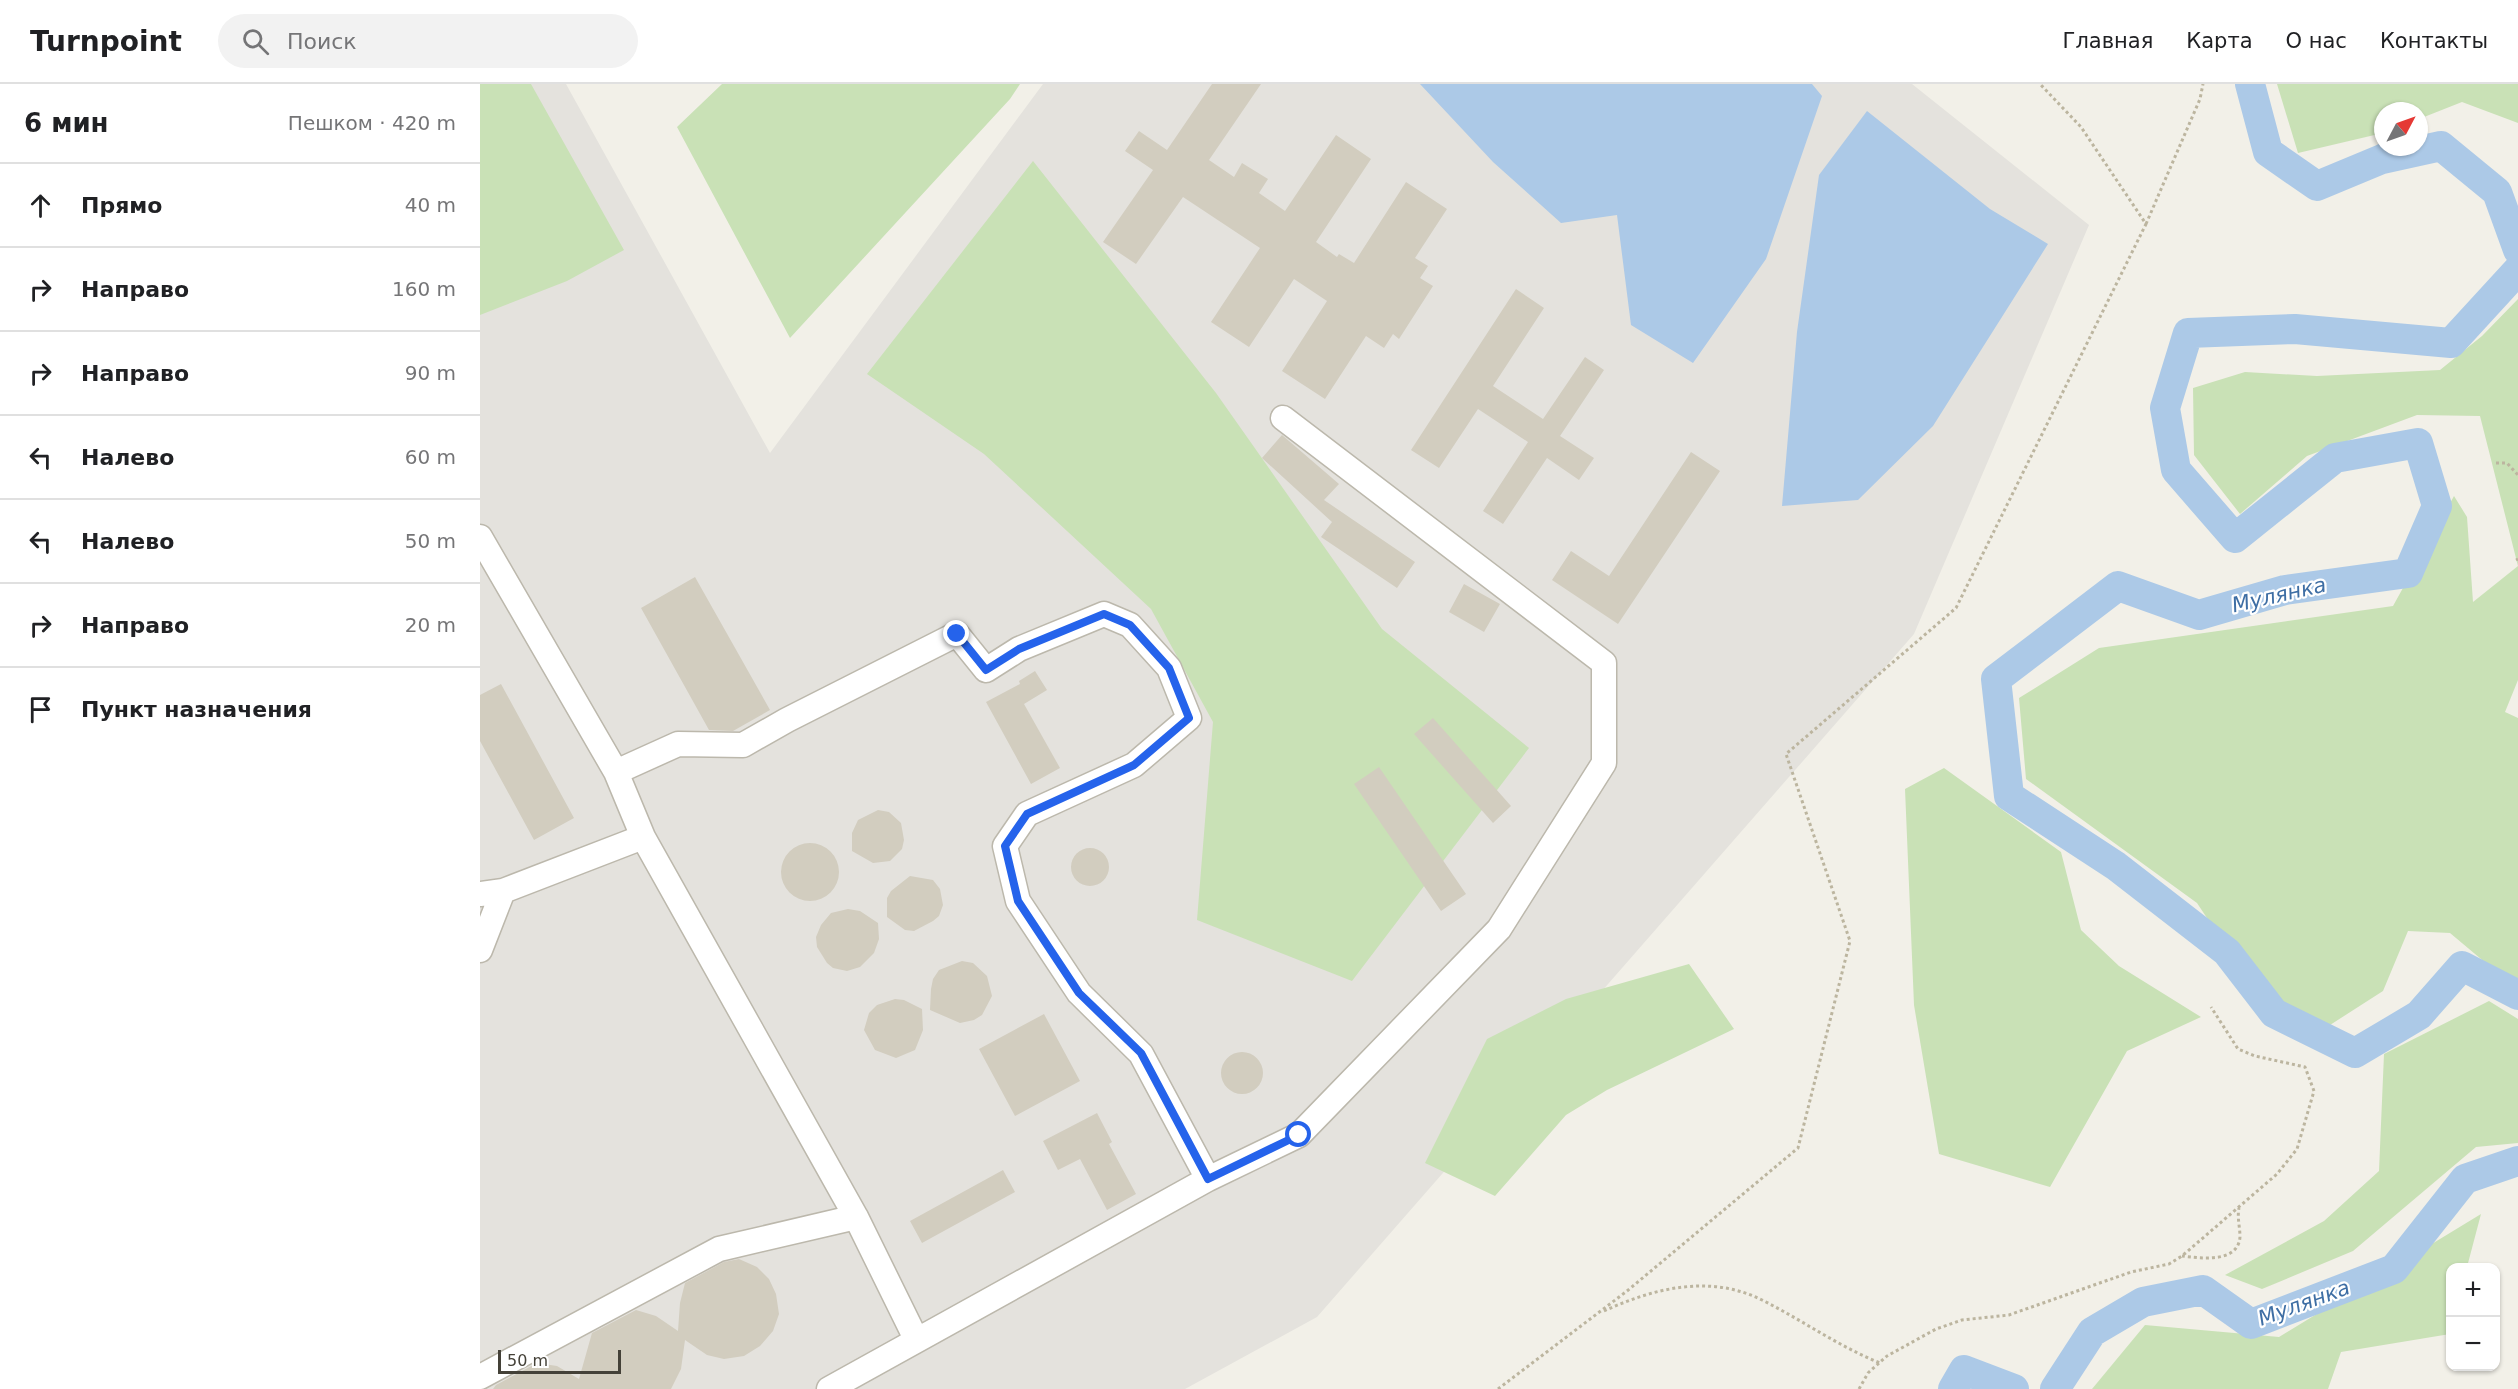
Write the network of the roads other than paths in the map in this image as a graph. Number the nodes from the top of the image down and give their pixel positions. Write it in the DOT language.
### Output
graph roads {
  1 [pos="1283,418"];
  2 [pos="484,552"];
  3 [pos="616,772"];
  4 [pos="643,837"];
  5 [pos="491,892"];
  6 [pos="480,950"];
  7 [pos="1208,1179"];
  8 [pos="856,1217"];
  9 [pos="916,1340"];
  10 [pos="480,1377"];
  11 [pos="829,1389"];
  1 -- 7 [label="lane"];
  2 -- 3 [label="lane"];
  3 -- 4 [label="lane"];
  3 -- 7 [label="lane"];
  4 -- 5 [label="lane"];
  4 -- 8 [label="lane"];
  5 -- 6 [label="lane"];
  7 -- 9 [label="lane"];
  8 -- 9 [label="lane"];
  8 -- 10 [label="lane"];
  9 -- 11 [label="lane"];
}
